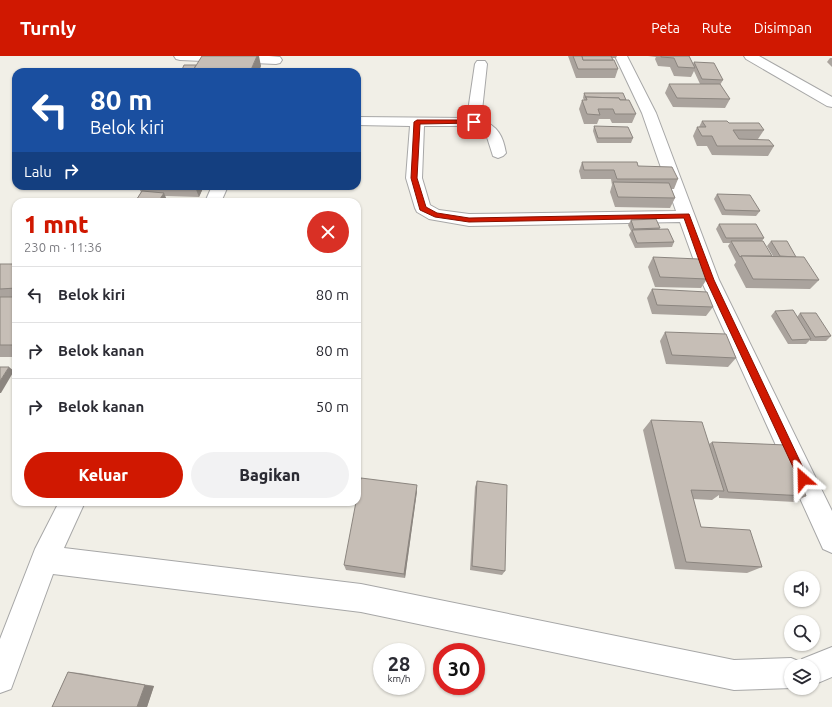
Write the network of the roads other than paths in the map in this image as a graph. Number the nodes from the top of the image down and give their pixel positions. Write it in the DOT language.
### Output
graph roads {
  1 [pos="180,56"];
  2 [pos="621,56"];
  3 [pos="750,56"];
  4 [pos="277,58"];
  5 [pos="481,64"];
  6 [pos="273,68"];
  7 [pos="832,103"];
  8 [pos="361,121"];
  9 [pos="417,122"];
  10 [pos="474,122"];
  11 [pos="498,153"];
  12 [pos="686,216"];
  13 [pos="70,506"];
  14 [pos="832,540"];
  15 [pos="45,559"];
  16 [pos="832,662"];
  17 [pos="820,667"];
  18 [pos="784,673"];
  19 [pos="0,678"];
  1 -- 4 [label="street"];
  2 -- 12 [label="street"];
  3 -- 7 [label="street"];
  4 -- 6 [label="street"];
  5 -- 10 [label="street"];
  8 -- 9 [label="street"];
  9 -- 10 [label="street"];
  9 -- 12 [label="street"];
  10 -- 11 [label="street"];
  12 -- 14 [label="street"];
  13 -- 15 [label="street"];
  15 -- 18 [label="street"];
  15 -- 19 [label="street"];
  16 -- 17 [label="street"];
}
